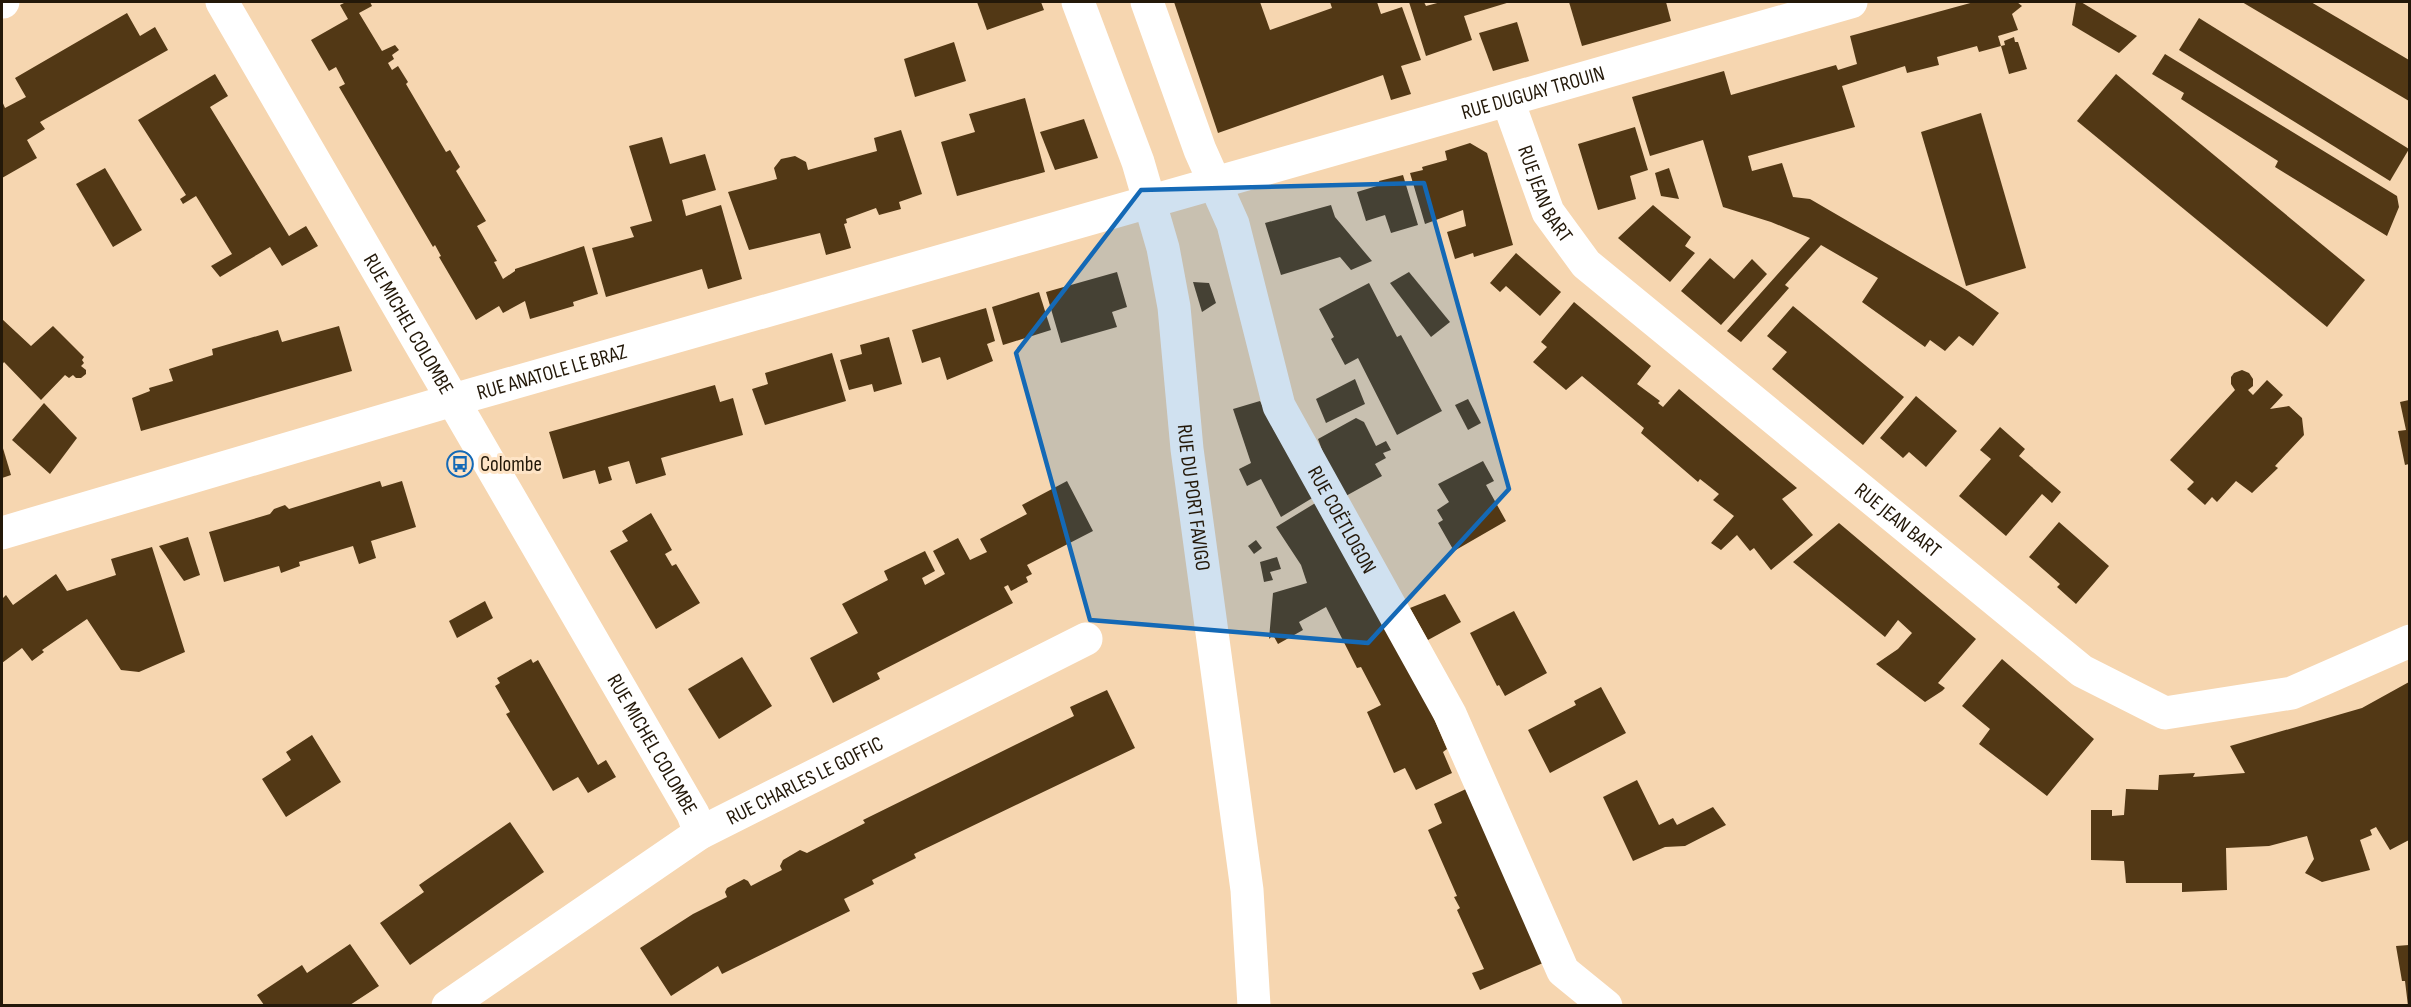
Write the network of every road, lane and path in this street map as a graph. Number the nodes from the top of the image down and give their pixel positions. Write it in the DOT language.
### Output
graph roads {
  1 [pos="222,2"];
  2 [pos="1078,2"];
  3 [pos="1147,2"];
  4 [pos="1851,2"];
  5 [pos="1508,101"];
  6 [pos="1204,187"];
  7 [pos="1102,214"];
  8 [pos="453,400"];
  9 [pos="2,533"];
  10 [pos="1086,639"];
  11 [pos="2409,642"];
  12 [pos="700,833"];
  13 [pos="1593,999"];
  14 [pos="448,1005"];
  15 [pos="1254,1005"];
  1 -- 8 [label="street, RUE MICHEL COLOMBE"];
  2 -- 15 [label="street, RUE DU PORT FAVIGO"];
  3 -- 6 [label="street, RUE COËTLOGON"];
  4 -- 5 [label="street, RUE DUGUAY TROUIN"];
  5 -- 6 [label="street, RUE DUGUAY TROUIN"];
  5 -- 11 [label="street, RUE JEAN BART"];
  6 -- 7 [label="street, RUE DUGUAY TROUIN"];
  6 -- 13 [label="street, RUE COËTLOGON"];
  7 -- 8 [label="street, RUE ANATOLE LE BRAZ"];
  8 -- 9 [label="street, RUE ANATOLE LE BRAZ"];
  8 -- 12 [label="street, RUE MICHEL COLOMBE"];
  10 -- 12 [label="street, RUE CHARLES LE GOFFIC"];
  12 -- 14 [label="street, RUE CHARLES LE GOFFIC"];
}
